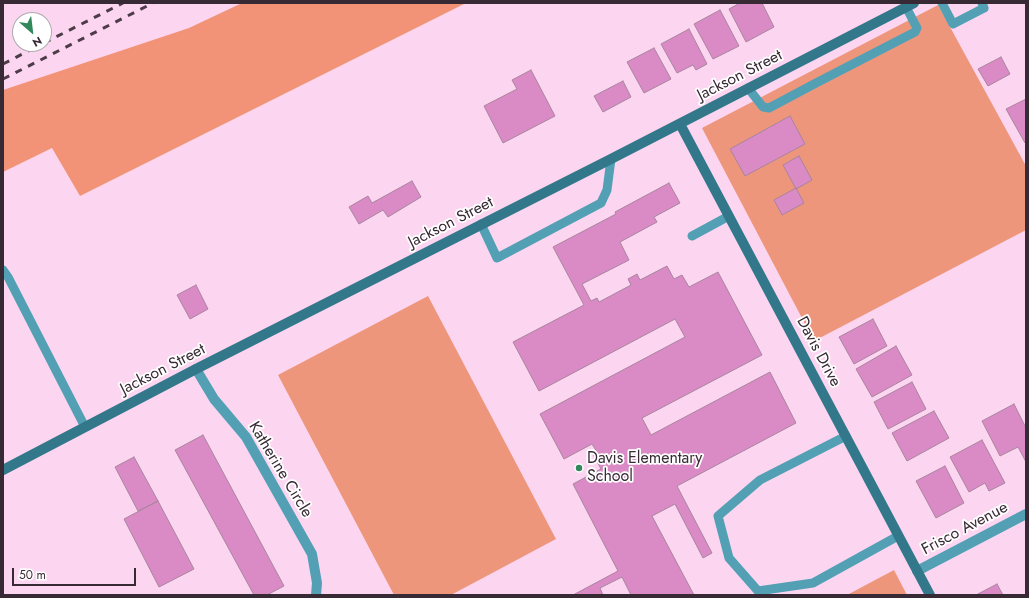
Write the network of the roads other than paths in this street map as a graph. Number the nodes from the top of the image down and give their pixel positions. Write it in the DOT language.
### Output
graph roads {
  1 [pos="942,3"];
  2 [pos="982,3"];
  3 [pos="910,5"];
  4 [pos="748,88"];
  5 [pos="680,124"];
  6 [pos="611,159"];
  7 [pos="729,216"];
  8 [pos="481,224"];
  9 [pos="692,236"];
  10 [pos="3,270"];
  11 [pos="196,369"];
  12 [pos="85,427"];
  13 [pos="846,436"];
  14 [pos="3,470"];
  15 [pos="1026,514"];
  16 [pos="898,536"];
  17 [pos="917,571"];
  18 [pos="316,595"];
  19 [pos="930,595"];
  1 -- 2 [label="lane"];
  3 -- 4 [label="street, Jackson Street"];
  3 -- 4 [label="lane"];
  4 -- 5 [label="street, Jackson Street"];
  5 -- 6 [label="street, Jackson Street"];
  5 -- 7 [label="street, Davis Drive"];
  6 -- 8 [label="street, Jackson Street"];
  6 -- 8 [label="lane"];
  7 -- 9 [label="lane"];
  7 -- 13 [label="street, Davis Drive"];
  8 -- 11 [label="street, Jackson Street"];
  10 -- 12 [label="lane"];
  11 -- 12 [label="street, Jackson Street"];
  11 -- 18 [label="street, Katherine Circle"];
  12 -- 14 [label="street, Jackson Street"];
  13 -- 16 [label="street, Davis Drive"];
  13 -- 16 [label="lane"];
  15 -- 17 [label="street, Frisco Avenue"];
  16 -- 17 [label="street, Davis Drive"];
  17 -- 19 [label="street, Davis Drive"];
}
